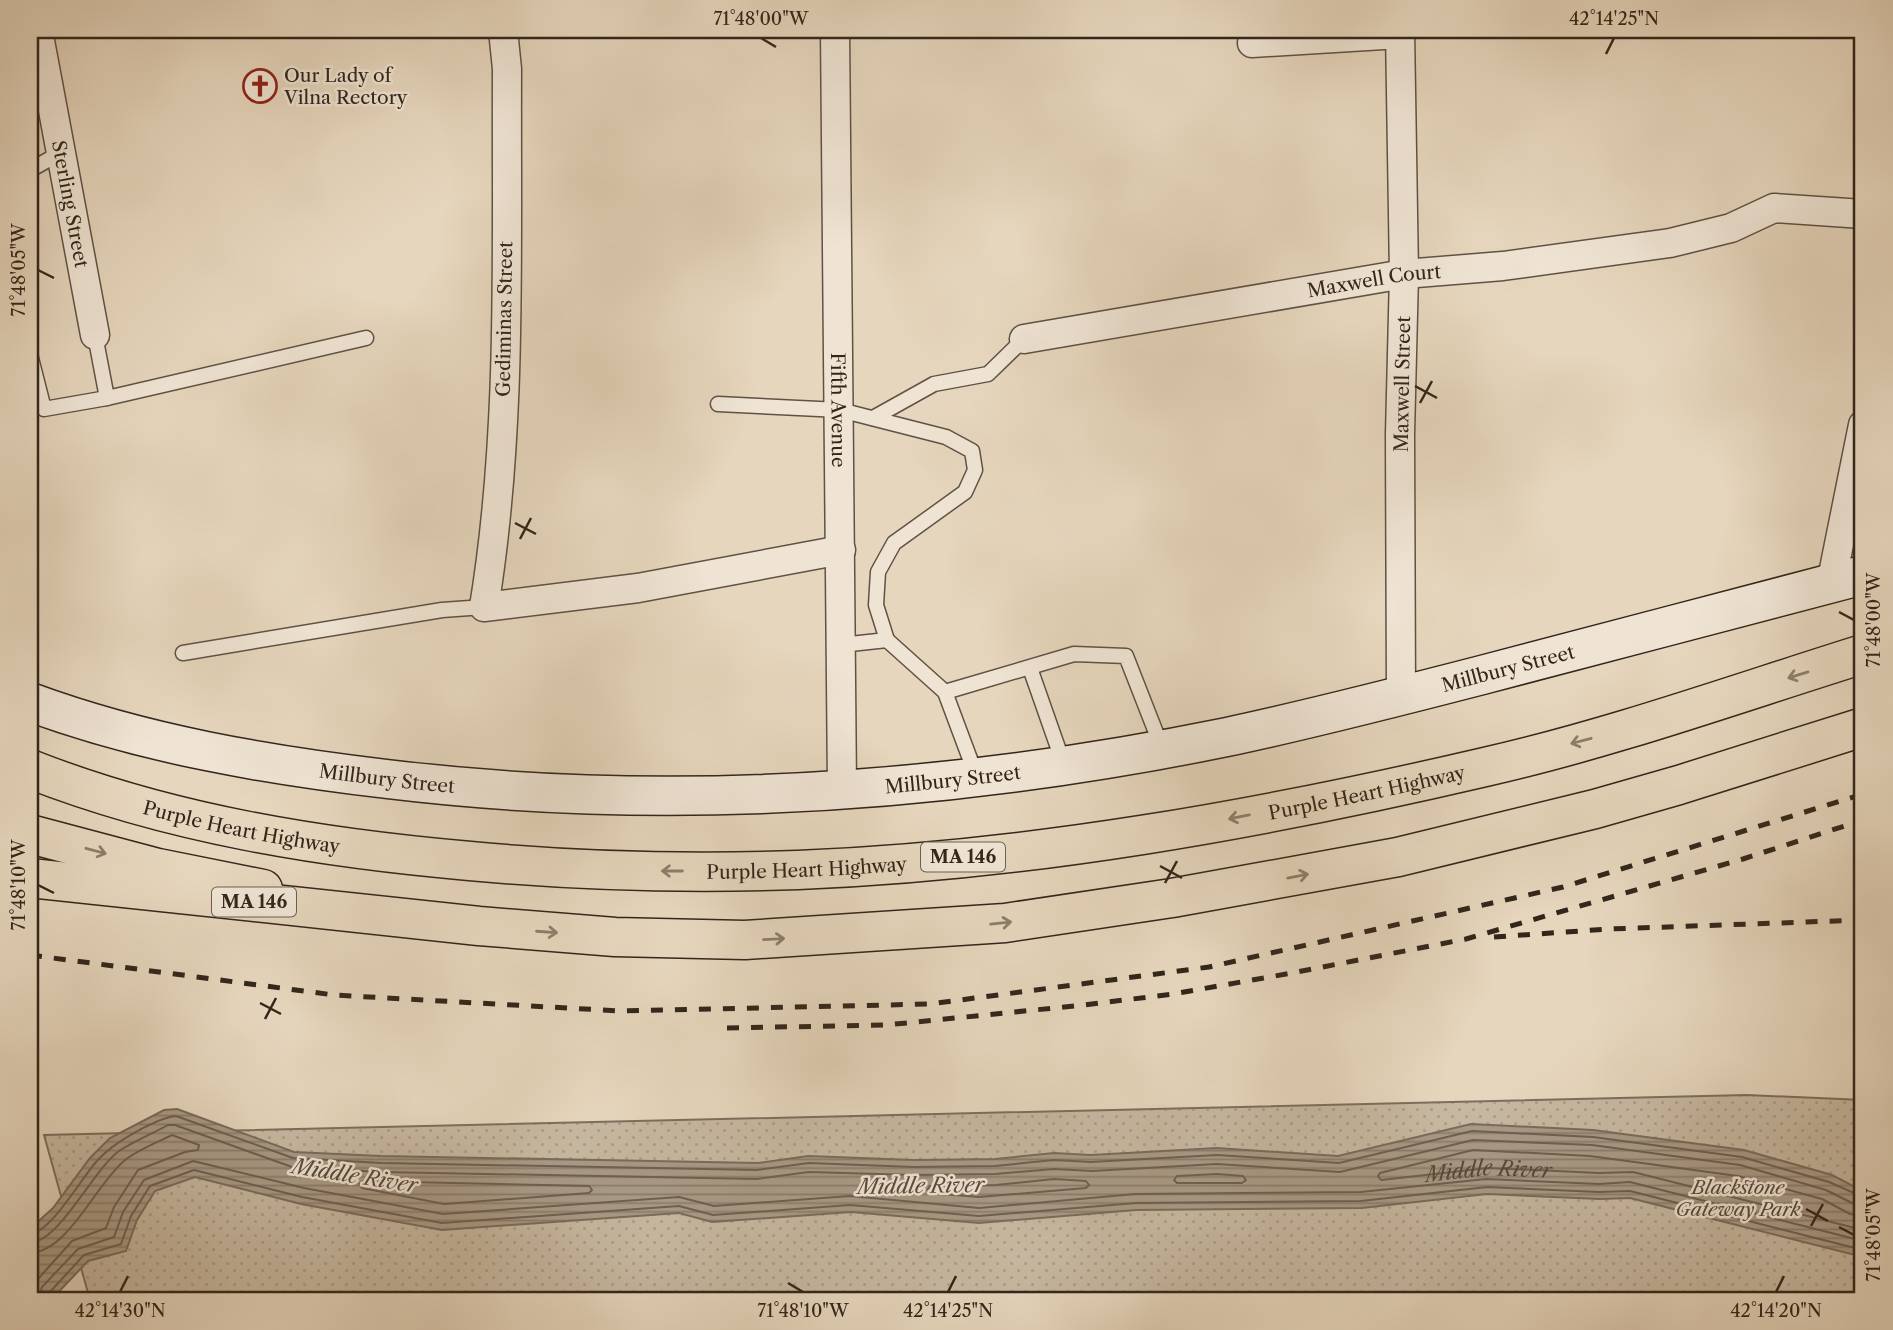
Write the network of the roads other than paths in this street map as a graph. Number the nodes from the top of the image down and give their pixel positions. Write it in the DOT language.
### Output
graph roads {
  1 [pos="38,30"];
  2 [pos="503,30"];
  3 [pos="835,30"];
  4 [pos="1400,32"];
  5 [pos="1252,44"];
  6 [pos="62,152"];
  7 [pos="30,170"];
  8 [pos="1863,214"];
  9 [pos="1404,274"];
  10 [pos="95,335"];
  11 [pos="366,338"];
  12 [pos="1024,340"];
  13 [pos="30,354"];
  14 [pos="107,398"];
  15 [pos="718,404"];
  16 [pos="840,410"];
  17 [pos="873,418"];
  18 [pos="1863,425"];
  19 [pos="841,550"];
  20 [pos="1847,580"];
  21 [pos="484,607"];
  22 [pos="887,640"];
  23 [pos="841,645"];
  24 [pos="184,653"];
  25 [pos="1863,654"];
  26 [pos="1030,668"];
  27 [pos="945,692"];
  28 [pos="1401,696"];
  29 [pos="30,702"];
  30 [pos="1863,727"];
  31 [pos="1163,749"];
  32 [pos="1065,765"];
  33 [pos="36,774"];
  34 [pos="977,776"];
  35 [pos="842,789"];
  36 [pos="30,834"];
  37 [pos="30,878"];
  38 [pos="478,926"];
  1 -- 6 [label="street, Sterling Street"];
  2 -- 21 [label="street, Gediminas Street"];
  3 -- 16 [label="street, Fifth Avenue"];
  4 -- 5 [label="street"];
  4 -- 9 [label="street, Maxwell Street"];
  6 -- 7 [label="lane"];
  6 -- 10 [label="street, Sterling Street"];
  8 -- 9 [label="street, Maxwell Court"];
  9 -- 12 [label="street, Maxwell Court"];
  9 -- 28 [label="street, Maxwell Street"];
  10 -- 14 [label="lane"];
  11 -- 14 [label="lane"];
  12 -- 17 [label="lane"];
  13 -- 14 [label="lane"];
  15 -- 16 [label="lane"];
  16 -- 17 [label="lane"];
  16 -- 19 [label="street, Fifth Avenue"];
  17 -- 22 [label="lane"];
  18 -- 20 [label="street"];
  19 -- 21 [label="street"];
  19 -- 23 [label="street, Fifth Avenue"];
  20 -- 28 [label="main road, Millbury Street"];
  21 -- 24 [label="lane"];
  22 -- 23 [label="lane"];
  22 -- 27 [label="lane"];
  23 -- 35 [label="street, Fifth Avenue"];
  25 -- 33 [label="main road, Purple Heart Highway / MA 146, one-way"];
  26 -- 27 [label="lane"];
  26 -- 31 [label="lane"];
  26 -- 32 [label="lane"];
  27 -- 34 [label="lane"];
  28 -- 31 [label="main road, Millbury Street"];
  29 -- 35 [label="main road, Millbury Street"];
  38 -- 30 [label="main road, MA 146, one-way"];
  31 -- 32 [label="main road, Millbury Street"];
  32 -- 34 [label="main road, Millbury Street"];
  34 -- 35 [label="main road, Millbury Street"];
  36 -- 38 [label="main road, one-way"];
  37 -- 38 [label="main road, MA 146"];
}
